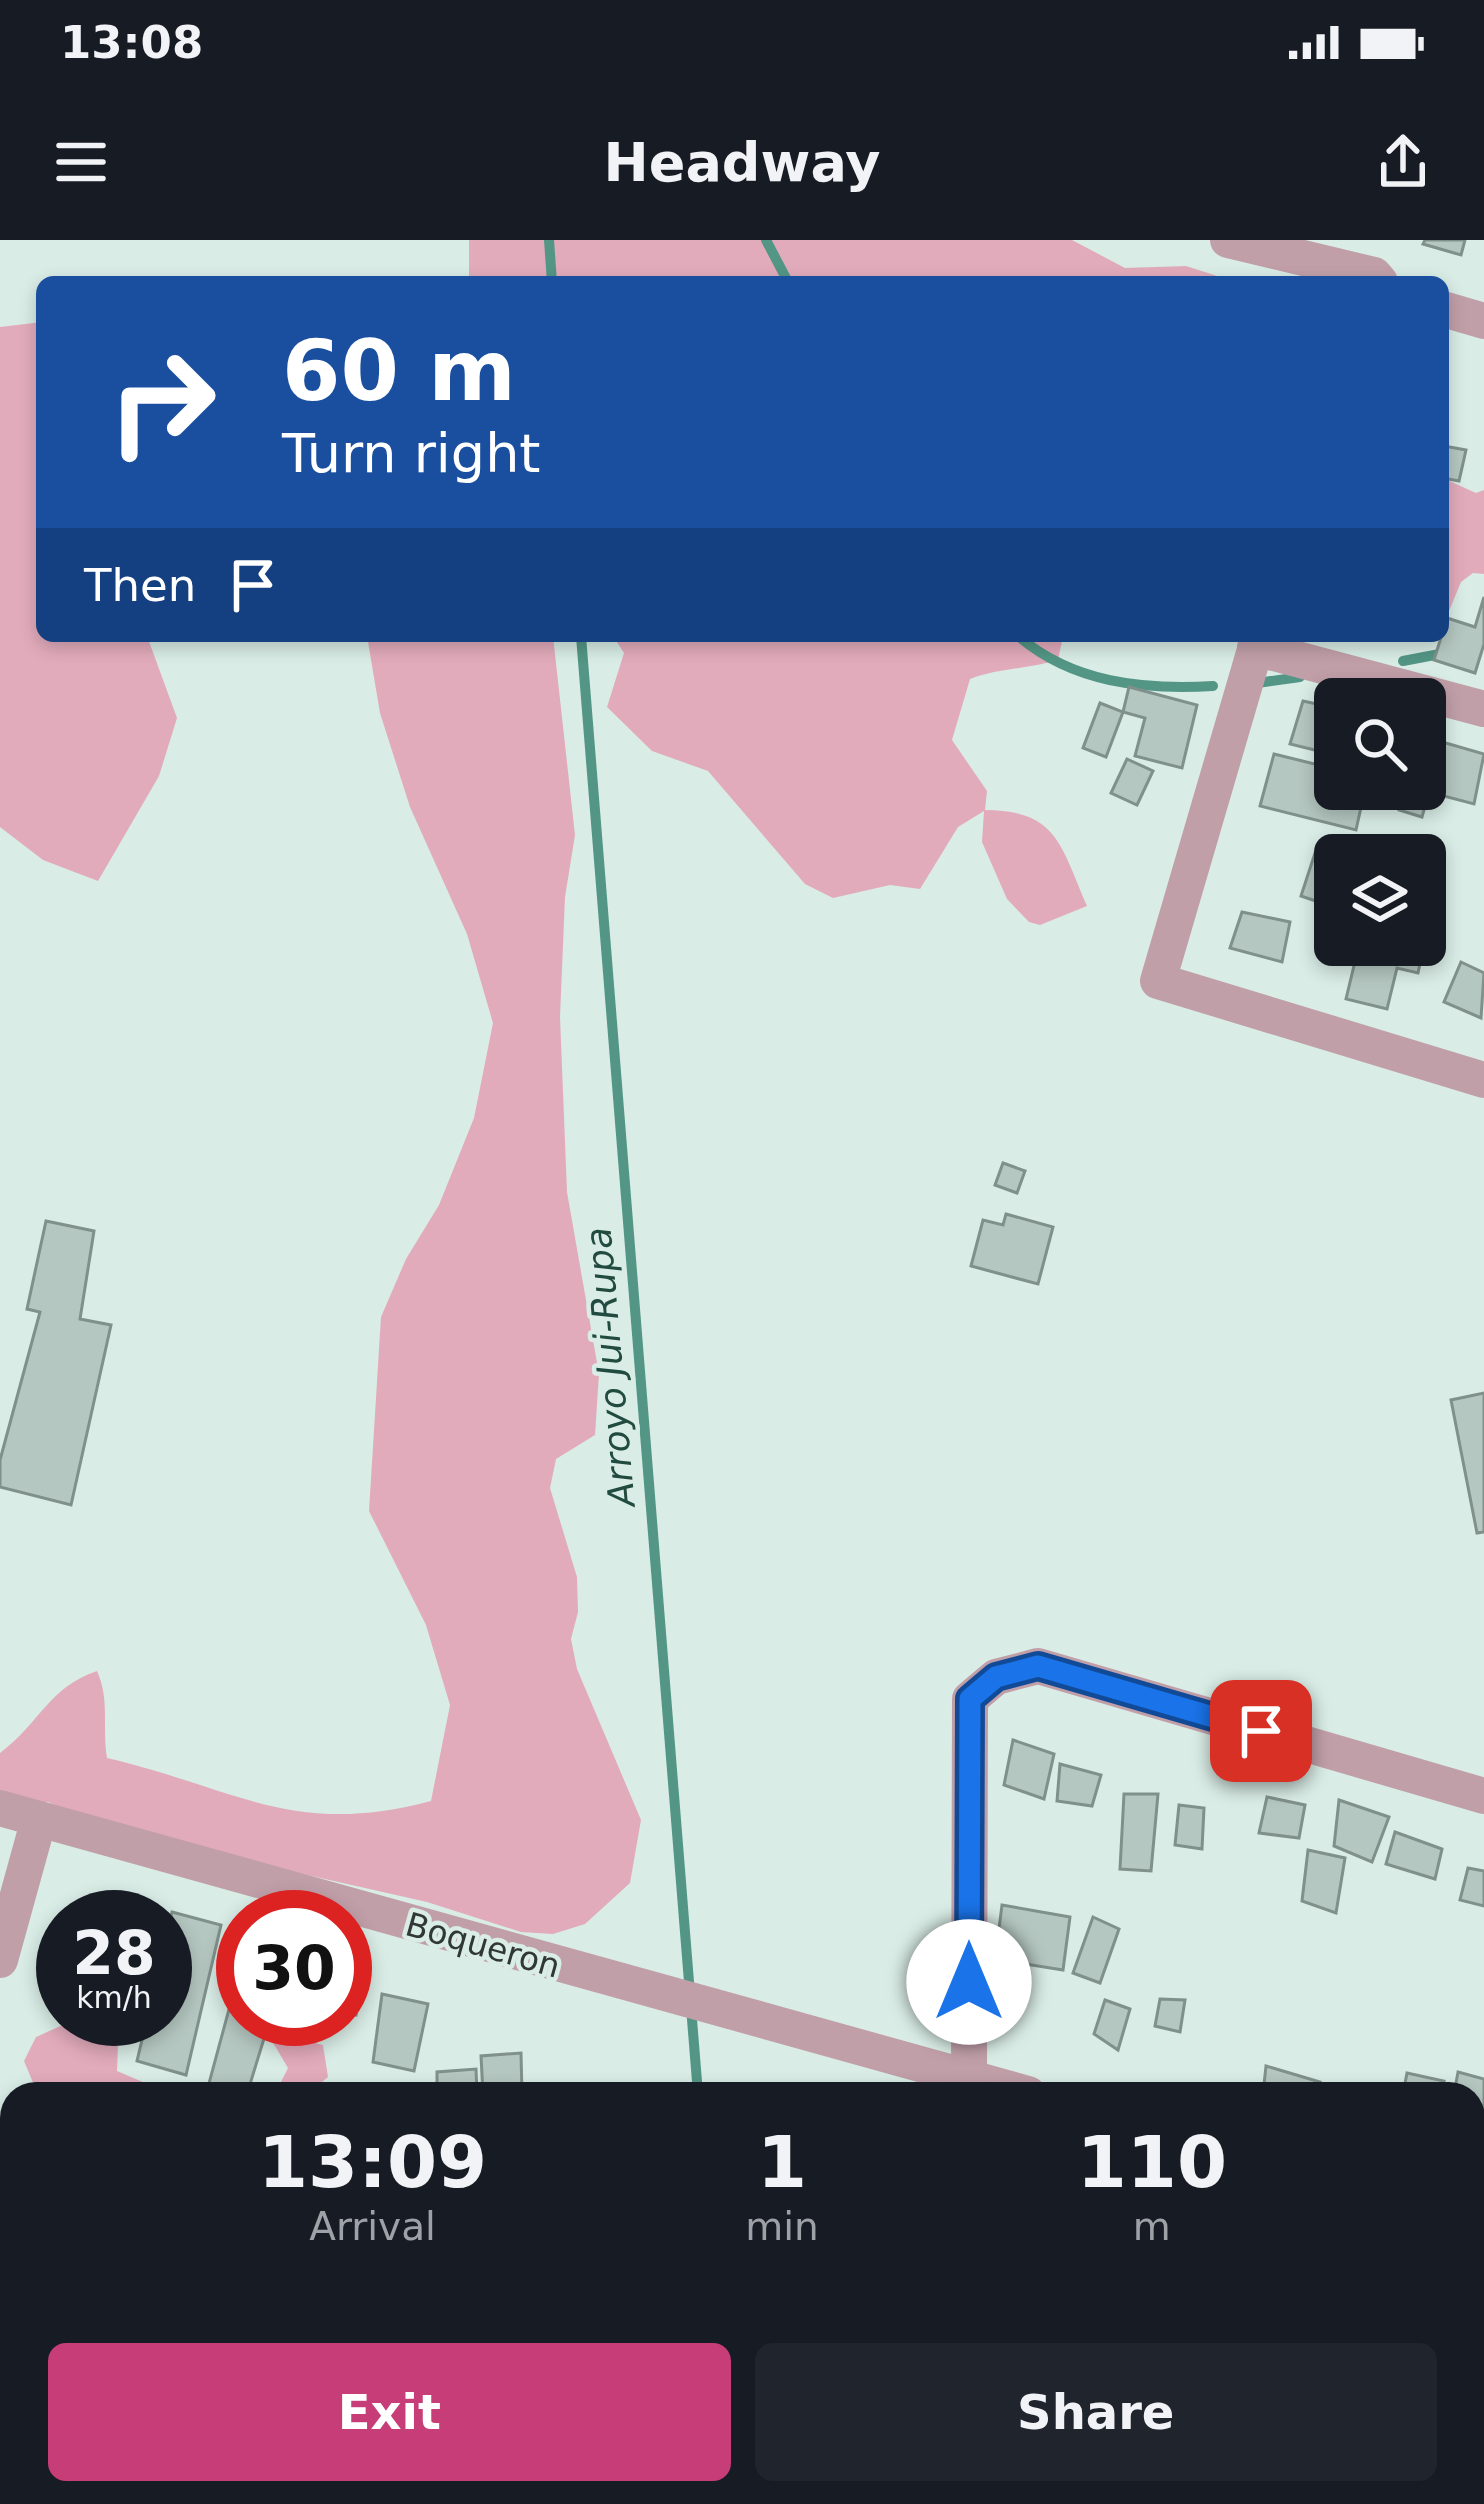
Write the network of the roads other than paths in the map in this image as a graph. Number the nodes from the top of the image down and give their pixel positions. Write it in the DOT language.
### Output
graph roads {
  1 [pos="1228,240"];
  2 [pos="1375,276"];
  3 [pos="1449,311"];
  4 [pos="1484,321"];
  5 [pos="1257,642"];
  6 [pos="1484,709"];
  7 [pos="1484,1080"];
  8 [pos="1484,1796"];
  9 [pos="0,1808"];
  10 [pos="39,1820"];
  11 [pos="0,1960"];
  12 [pos="969,2076"];
  13 [pos="989,2082"];
  1 -- 2 [label="street"];
  3 -- 4 [label="street"];
  5 -- 6 [label="street"];
  5 -- 7 [label="street"];
  8 -- 12 [label="street"];
  9 -- 10 [label="street, Boqueron"];
  10 -- 11 [label="street"];
  10 -- 12 [label="street, Boqueron"];
  12 -- 13 [label="street, Boqueron"];
}
